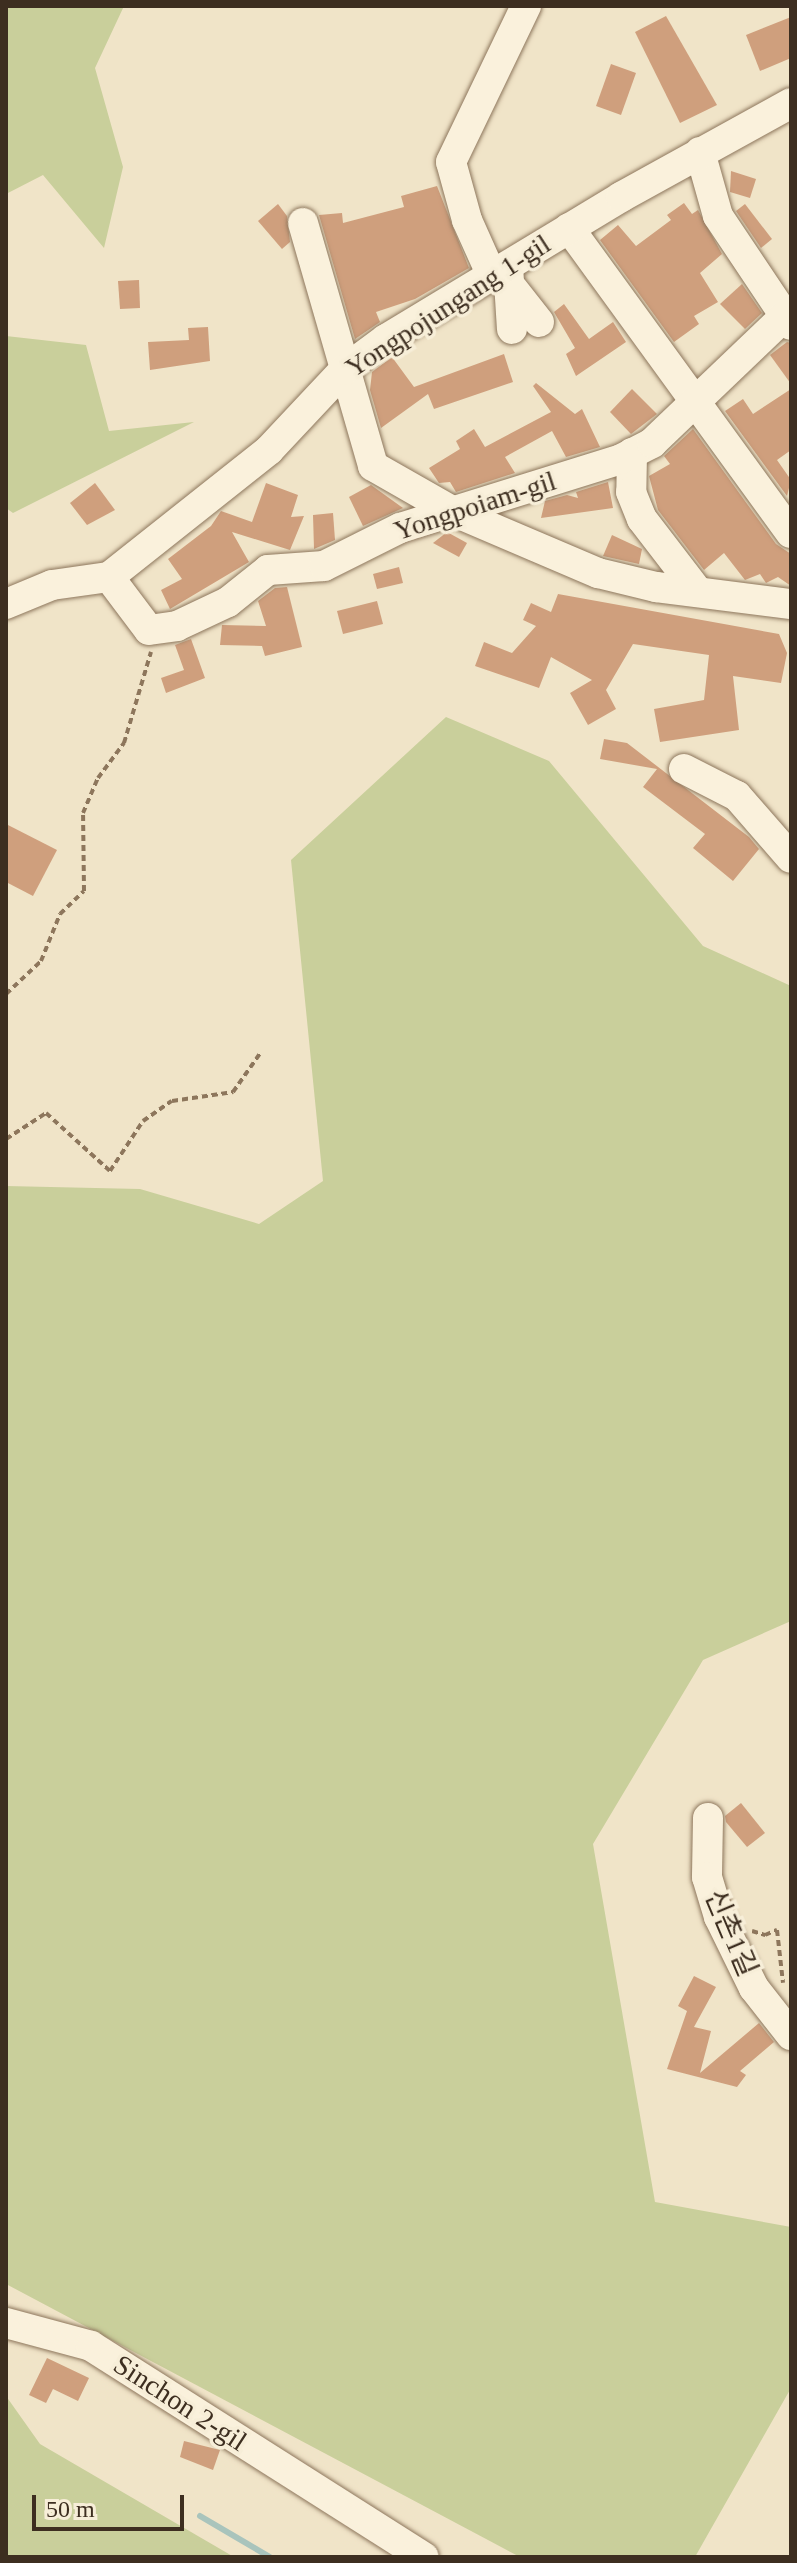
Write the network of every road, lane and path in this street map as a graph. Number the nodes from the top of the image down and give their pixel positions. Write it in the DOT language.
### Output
graph roads {
  1 [pos="526,6"];
  2 [pos="791,103"];
  3 [pos="700,152"];
  4 [pos="303,223"];
  5 [pos="569,228"];
  6 [pos="505,277"];
  7 [pos="789,317"];
  8 [pos="526,325"];
  9 [pos="344,370"];
  10 [pos="696,398"];
  11 [pos="632,453"];
  12 [pos="450,510"];
  13 [pos="787,520"];
  14 [pos="109,577"];
  15 [pos="698,592"];
  16 [pos="6,604"];
  17 [pos="791,604"];
  18 [pos="149,630"];
  19 [pos="684,769"];
  20 [pos="791,858"];
  21 [pos="6,994"];
  22 [pos="261,1052"];
  23 [pos="6,1139"];
  24 [pos="708,1818"];
  25 [pos="752,1931"];
  26 [pos="784,1988"];
  27 [pos="791,2035"];
  28 [pos="6,2323"];
  29 [pos="424,2557"];
  1 -- 6 [label="street"];
  2 -- 3 [label="street, Yongpojungang 1-gil"];
  3 -- 5 [label="street, Yongpojungang 1-gil"];
  3 -- 7 [label="street, Yongpoiam-gil"];
  4 -- 9 [label="street"];
  5 -- 6 [label="street, Yongpojungang 1-gil"];
  5 -- 10 [label="street"];
  6 -- 8 [label="street"];
  6 -- 9 [label="street, Yongpojungang 1-gil"];
  7 -- 10 [label="street, Yongpoiam-gil"];
  9 -- 12 [label="street"];
  9 -- 14 [label="street, Yongpojungang 1-gil"];
  10 -- 11 [label="street, Yongpoiam-gil"];
  10 -- 13 [label="street"];
  11 -- 12 [label="street, Yongpoiam-gil"];
  11 -- 15 [label="street"];
  12 -- 15 [label="street"];
  12 -- 18 [label="street, Yongpoiam-gil"];
  14 -- 16 [label="street"];
  14 -- 18 [label="street"];
  15 -- 17 [label="street"];
  18 -- 21 [label="path"];
  19 -- 20 [label="street"];
  22 -- 23 [label="path"];
  24 -- 27 [label="street, 신촌1길"];
  25 -- 26 [label="path"];
  28 -- 29 [label="street, Sinchon 2-gil"];
}
